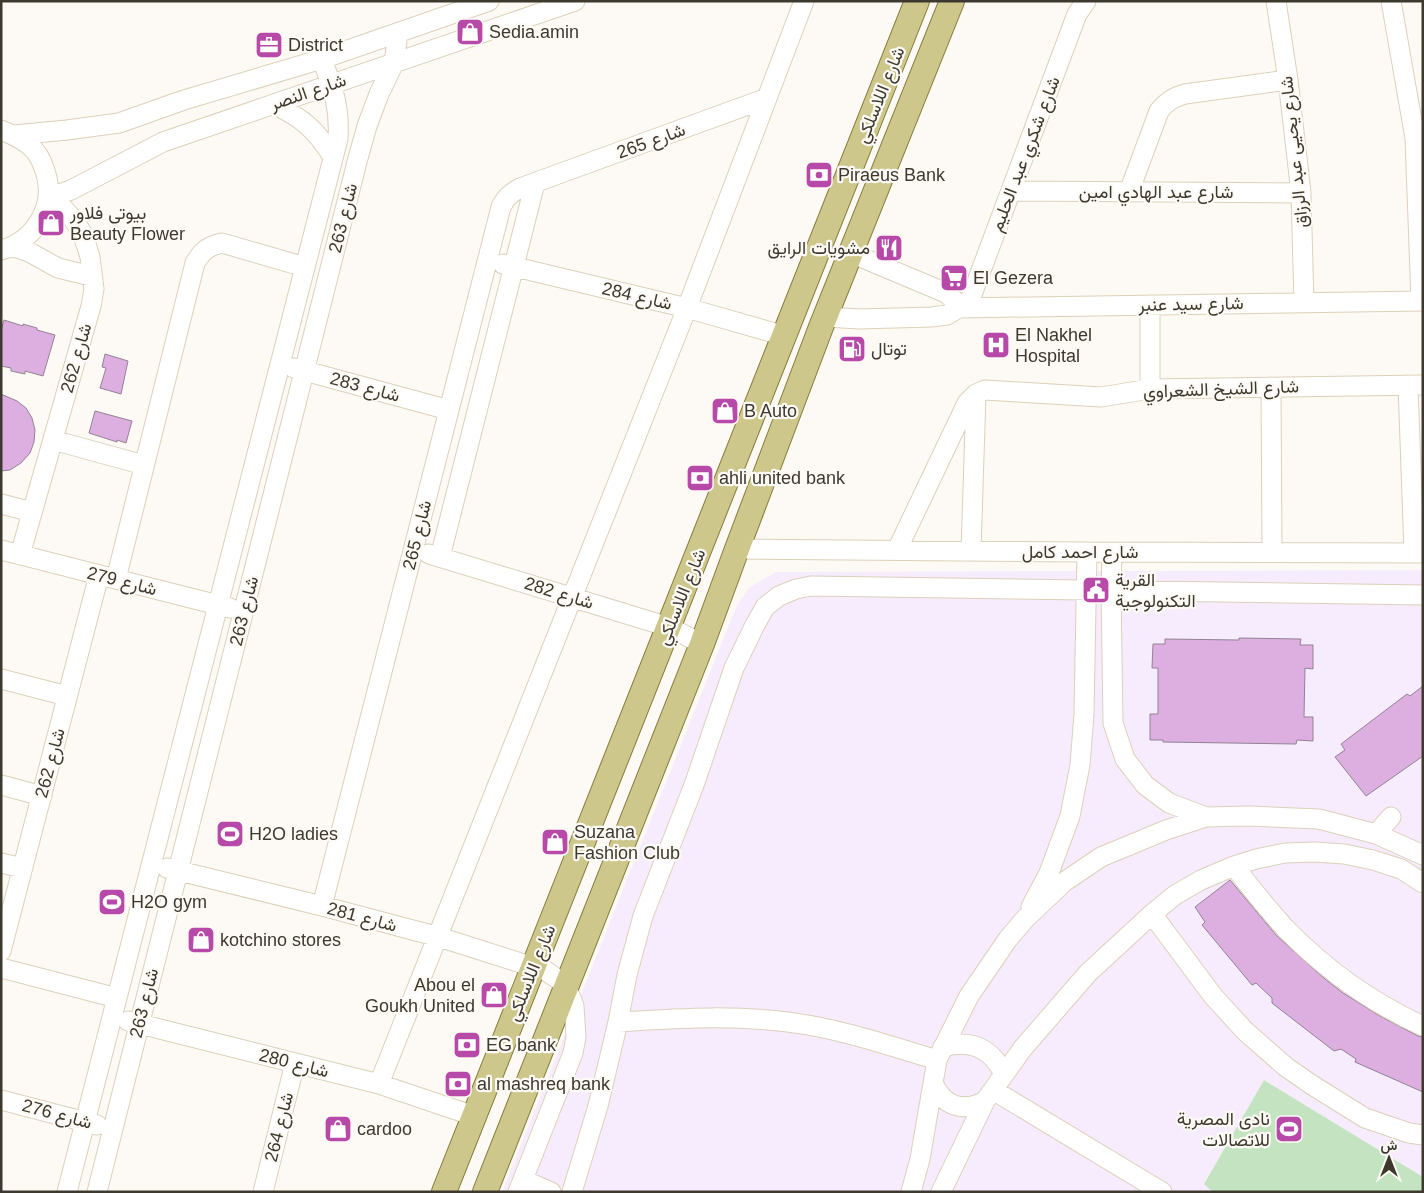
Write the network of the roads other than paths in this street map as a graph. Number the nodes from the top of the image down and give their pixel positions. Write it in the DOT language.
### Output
graph roads {
  1 [pos="489,1"];
  2 [pos="575,1"];
  3 [pos="804,1"];
  4 [pos="917,1"];
  5 [pos="952,1"];
  6 [pos="1086,1"];
  7 [pos="1276,1"];
  8 [pos="1391,1"];
  9 [pos="398,33"];
  10 [pos="322,59"];
  11 [pos="394,63"];
  12 [pos="1288,80"];
  13 [pos="332,84"];
  14 [pos="767,98"];
  15 [pos="273,104"];
  16 [pos="8,132"];
  17 [pos="1419,138"];
  18 [pos="333,157"];
  19 [pos="535,183"];
  20 [pos="1011,191"];
  21 [pos="1129,192"];
  22 [pos="1301,193"];
  23 [pos="48,200"];
  24 [pos="7,248"];
  25 [pos="851,253"];
  26 [pos="488,261"];
  27 [pos="305,267"];
  28 [pos="514,267"];
  29 [pos="91,276"];
  30 [pos="1422,301"];
  31 [pos="1304,303"];
  32 [pos="1150,305"];
  33 [pos="687,308"];
  34 [pos="963,308"];
  35 [pos="825,317"];
  36 [pos="785,336"];
  37 [pos="280,364"];
  38 [pos="304,370"];
  39 [pos="1415,385"];
  40 [pos="1271,387"];
  41 [pos="1150,388"];
  42 [pos="976,394"];
  43 [pos="449,410"];
  44 [pos="53,440"];
  45 [pos="1417,457"];
  46 [pos="144,465"];
  47 [pos="1,504"];
  48 [pos="32,512"];
  49 [pos="737,549"];
  50 [pos="1,550"];
  51 [pos="413,550"];
  52 [pos="897,550"];
  53 [pos="971,551"];
  54 [pos="1087,552"];
  55 [pos="1112,552"];
  56 [pos="1272,552"];
  57 [pos="1419,552"];
  58 [pos="20,554"];
  59 [pos="440,557"];
  60 [pos="107,577"];
  61 [pos="1087,590"];
  62 [pos="1111,590"];
  63 [pos="1423,595"];
  64 [pos="573,597"];
  65 [pos="218,605"];
  66 [pos="243,611"];
  67 [pos="669,627"];
  68 [pos="702,644"];
  69 [pos="1,679"];
  70 [pos="68,696"];
  71 [pos="1,785"];
  72 [pos="42,796"];
  73 [pos="1206,817"];
  74 [pos="1391,817"];
  75 [pos="1376,834"];
  76 [pos="1423,855"];
  77 [pos="1,863"];
  78 [pos="152,864"];
  79 [pos="1234,866"];
  80 [pos="23,868"];
  81 [pos="178,871"];
  82 [pos="1423,883"];
  83 [pos="322,906"];
  84 [pos="1152,914"];
  85 [pos="1025,919"];
  86 [pos="439,937"];
  87 [pos="1,951"];
  88 [pos="533,966"];
  89 [pos="1,968"];
  90 [pos="566,986"];
  91 [pos="117,998"];
  92 [pos="112,1018"];
  93 [pos="618,1022"];
  94 [pos="139,1024"];
  95 [pos="1423,1026"];
  96 [pos="940,1053"];
  97 [pos="295,1063"];
  98 [pos="1004,1074"];
  99 [pos="933,1082"];
  100 [pos="379,1084"];
  101 [pos="989,1096"];
  102 [pos="1,1100"];
  103 [pos="474,1116"];
  104 [pos="85,1122"];
  105 [pos="113,1129"];
  106 [pos="1423,1135"];
  107 [pos="520,1186"];
  108 [pos="1140,1186"];
  109 [pos="68,1192"];
  110 [pos="97,1192"];
  111 [pos="263,1192"];
  112 [pos="444,1192"];
  113 [pos="485,1192"];
  114 [pos="551,1192"];
  115 [pos="572,1192"];
  116 [pos="911,1192"];
  117 [pos="941,1192"];
  118 [pos="1162,1192"];
  1 -- 9 [label="street, شارع النصر"];
  2 -- 11 [label="street, شارع النصر"];
  3 -- 14 [label="street"];
  4 -- 36 [label="main road, شارع اللاسلكي"];
  5 -- 25 [label="main road, شارع اللاسلكي"];
  6 -- 20 [label="street, شارع شكري عبد الحليم"];
  7 -- 12 [label="street, شارع يحيى عبد الرزاق"];
  8 -- 17 [label="street"];
  9 -- 10 [label="street, شارع النصر"];
  9 -- 11 [label="street, شارع 263"];
  10 -- 13 [label="street, شارع 263"];
  10 -- 16 [label="street, شارع النصر"];
  11 -- 13 [label="street, شارع النصر"];
  11 -- 38 [label="street, شارع 263"];
  12 -- 21 [label="street"];
  12 -- 22 [label="street, شارع يحيى عبد الرزاق"];
  13 -- 15 [label="street, شارع النصر"];
  13 -- 18 [label="street, شارع 263"];
  14 -- 19 [label="street, شارع 265"];
  14 -- 33 [label="street"];
  15 -- 18 [label="street"];
  15 -- 23 [label="street, شارع النصر"];
  16 -- 23 [label="street"];
  17 -- 30 [label="street"];
  18 -- 27 [label="street, شارع 263"];
  19 -- 26 [label="street, شارع 265"];
  19 -- 28 [label="street, شارع 265"];
  20 -- 21 [label="street, شارع عبد الهادي امين"];
  20 -- 34 [label="street, شارع شكري عبد الحليم"];
  21 -- 22 [label="street, شارع عبد الهادي امين"];
  22 -- 31 [label="street, شارع يحيى عبد الرزاق"];
  23 -- 24 [label="street"];
  23 -- 29 [label="street, شارع 262"];
  24 -- 29 [label="street"];
  25 -- 34 [label="street"];
  25 -- 35 [label="main road, شارع اللاسلكي"];
  26 -- 28 [label="street, شارع 284"];
  26 -- 43 [label="street, شارع 265"];
  27 -- 37 [label="street, شارع 263"];
  27 -- 46 [label="street, شارع 262"];
  28 -- 33 [label="street, شارع 284"];
  28 -- 59 [label="street, شارع 265"];
  29 -- 44 [label="street, شارع 262"];
  30 -- 31 [label="street, شارع سيد عنبر"];
  31 -- 32 [label="street, شارع سيد عنبر"];
  32 -- 34 [label="street, شارع سيد عنبر"];
  32 -- 41 [label="street"];
  33 -- 36 [label="street, شارع 284"];
  33 -- 64 [label="street"];
  34 -- 35 [label="street, شارع سيد عنبر"];
  35 -- 49 [label="main road, شارع اللاسلكي"];
  36 -- 67 [label="main road, شارع اللاسلكي"];
  37 -- 38 [label="street, شارع 283"];
  37 -- 65 [label="street, شارع 263"];
  38 -- 43 [label="street, شارع 283"];
  38 -- 66 [label="street, شارع 263"];
  39 -- 40 [label="street, شارع الشيخ الشعراوي"];
  39 -- 45 [label="street, شارع الشيخ الشعراوي"];
  40 -- 41 [label="street, شارع الشيخ الشعراوي"];
  40 -- 56 [label="street"];
  41 -- 42 [label="street, شارع الشيخ الشعراوي"];
  42 -- 52 [label="street"];
  42 -- 53 [label="street"];
  43 -- 51 [label="street, شارع 265"];
  44 -- 46 [label="street"];
  44 -- 48 [label="street, شارع 262"];
  45 -- 57 [label="street, شارع الشيخ الشعراوي"];
  46 -- 60 [label="street, شارع 262"];
  47 -- 48 [label="street"];
  48 -- 58 [label="street, شارع 262"];
  49 -- 52 [label="street, شارع احمد كامل"];
  49 -- 68 [label="main road, شارع اللاسلكي"];
  50 -- 58 [label="street, شارع 279"];
  51 -- 59 [label="street, شارع 282"];
  51 -- 83 [label="street, شارع 265"];
  52 -- 53 [label="street, شارع احمد كامل"];
  53 -- 54 [label="street, شارع احمد كامل"];
  54 -- 55 [label="street, شارع احمد كامل"];
  54 -- 61 [label="street"];
  55 -- 56 [label="street, شارع احمد كامل"];
  55 -- 62 [label="street"];
  56 -- 57 [label="street, شارع احمد كامل"];
  58 -- 60 [label="street, شارع 279"];
  59 -- 64 [label="street, شارع 282"];
  60 -- 65 [label="street, شارع 279"];
  60 -- 70 [label="street, شارع 262"];
  61 -- 62 [label="street"];
  61 -- 85 [label="street"];
  61 -- 93 [label="street"];
  62 -- 63 [label="street"];
  62 -- 73 [label="street"];
  64 -- 67 [label="street, شارع 282"];
  64 -- 86 [label="street"];
  65 -- 66 [label="street, شارع 279"];
  65 -- 78 [label="street, شارع 263"];
  66 -- 81 [label="street, شارع 263"];
  67 -- 68 [label="street, شارع 282"];
  67 -- 88 [label="main road, شارع اللاسلكي"];
  68 -- 90 [label="main road, شارع اللاسلكي"];
  69 -- 70 [label="street"];
  70 -- 72 [label="street, شارع 262"];
  71 -- 72 [label="street"];
  72 -- 80 [label="street, شارع 262"];
  73 -- 75 [label="street"];
  73 -- 85 [label="street"];
  74 -- 75 [label="street"];
  75 -- 76 [label="street"];
  77 -- 80 [label="street"];
  78 -- 81 [label="street, شارع 281"];
  78 -- 91 [label="street, شارع 263"];
  79 -- 82 [label="street"];
  79 -- 84 [label="street"];
  79 -- 95 [label="street"];
  80 -- 87 [label="street, شارع 262"];
  81 -- 83 [label="street, شارع 281"];
  81 -- 94 [label="street, شارع 263"];
  83 -- 86 [label="street, شارع 281"];
  84 -- 98 [label="street"];
  84 -- 106 [label="street"];
  85 -- 96 [label="street"];
  86 -- 88 [label="street, شارع 281"];
  86 -- 100 [label="street"];
  88 -- 90 [label="street, شارع 281"];
  88 -- 103 [label="main road, شارع اللاسلكي"];
  89 -- 91 [label="street"];
  90 -- 107 [label="street"];
  90 -- 113 [label="main road, شارع اللاسلكي"];
  91 -- 92 [label="street, شارع 263"];
  92 -- 94 [label="street, شارع 280"];
  92 -- 104 [label="street, شارع 263"];
  93 -- 96 [label="street"];
  93 -- 115 [label="street"];
  94 -- 97 [label="street, شارع 280"];
  94 -- 105 [label="street, شارع 263"];
  96 -- 98 [label="street"];
  96 -- 99 [label="street"];
  97 -- 100 [label="street, شارع 280"];
  97 -- 111 [label="street, شارع 264"];
  98 -- 101 [label="street"];
  99 -- 101 [label="street"];
  99 -- 116 [label="street"];
  100 -- 103 [label="street, شارع 280"];
  101 -- 108 [label="street"];
  101 -- 117 [label="street"];
  102 -- 104 [label="street, شارع 276"];
  103 -- 112 [label="main road, شارع اللاسلكي"];
  104 -- 105 [label="street, شارع 276"];
  104 -- 109 [label="street, شارع 263"];
  105 -- 110 [label="street, شارع 263"];
  107 -- 114 [label="street"];
  108 -- 118 [label="street"];
}
